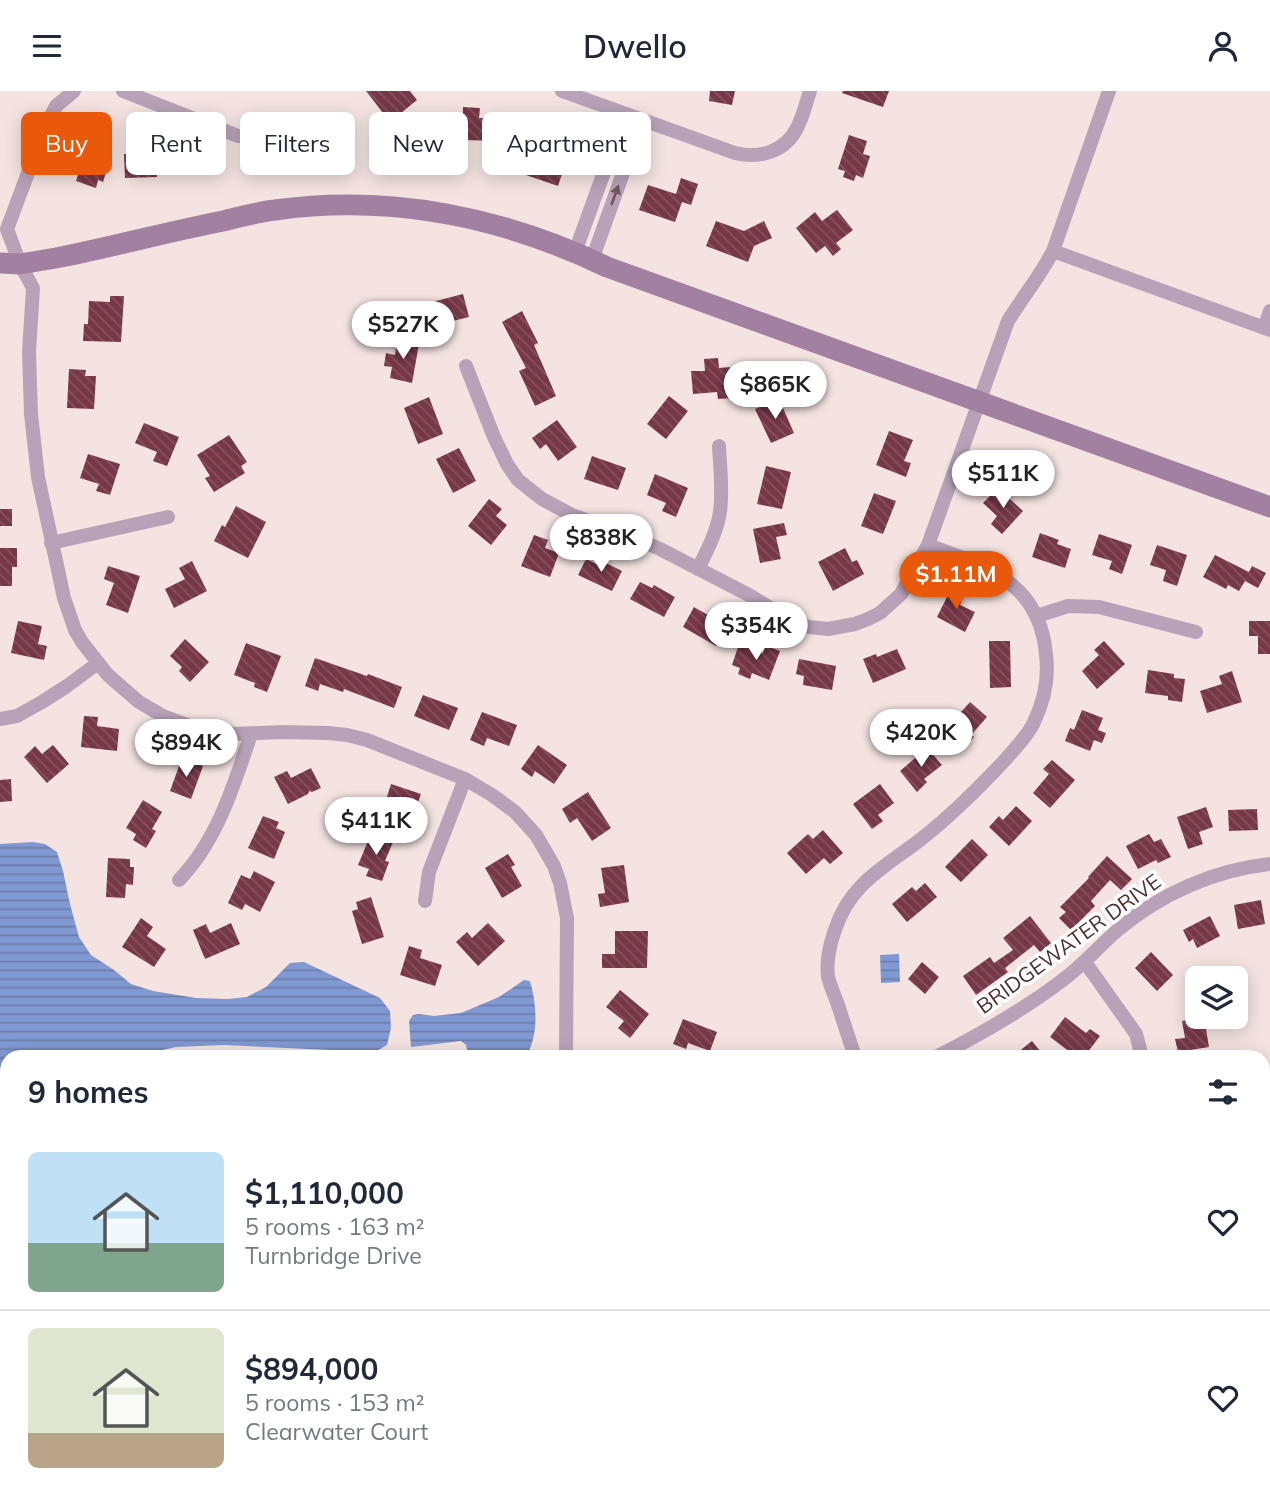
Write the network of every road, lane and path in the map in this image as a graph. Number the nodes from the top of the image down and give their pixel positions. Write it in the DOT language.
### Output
graph roads {
  1 [pos="74,91"];
  2 [pos="123,91"];
  3 [pos="562,91"];
  4 [pos="810,91"];
  5 [pos="1109,91"];
  6 [pos="620,112"];
  7 [pos="651,123"];
  8 [pos="238,136"];
  9 [pos="607,175"];
  10 [pos="619,175"];
  11 [pos="1053,251"];
  12 [pos="584,256"];
  13 [pos="10,264"];
  14 [pos="1270,311"];
  15 [pos="1267,329"];
  16 [pos="466,366"];
  17 [pos="978,402"];
  18 [pos="719,446"];
  19 [pos="1270,507"];
  20 [pos="168,517"];
  21 [pos="51,543"];
  22 [pos="928,545"];
  23 [pos="698,569"];
  24 [pos="1037,616"];
  25 [pos="1196,632"];
  26 [pos="98,663"];
  27 [pos="0,719"];
  28 [pos="251,734"];
  29 [pos="465,779"];
  30 [pos="1270,863"];
  31 [pos="179,880"];
  32 [pos="425,901"];
  33 [pos="1085,962"];
  34 [pos="566,1050"];
  35 [pos="853,1050"];
  36 [pos="950,1050"];
  37 [pos="1140,1050"];
  1 -- 13 [label="street"];
  2 -- 8 [label="street"];
  3 -- 6 [label="street"];
  4 -- 7 [label="street"];
  5 -- 11 [label="street"];
  9 -- 12 [label="street"];
  12 -- 10 [label="street, one-way"];
  11 -- 15 [label="street"];
  11 -- 17 [label="street"];
  12 -- 13 [label="street"];
  12 -- 17 [label="street"];
  13 -- 21 [label="street"];
  14 -- 15 [label="street"];
  16 -- 23 [label="street"];
  17 -- 19 [label="street"];
  17 -- 22 [label="street"];
  18 -- 23 [label="street"];
  20 -- 21 [label="street"];
  21 -- 26 [label="street"];
  22 -- 23 [label="street"];
  22 -- 24 [label="street"];
  24 -- 25 [label="street"];
  24 -- 35 [label="street"];
  26 -- 27 [label="street"];
  26 -- 28 [label="street"];
  28 -- 29 [label="street"];
  28 -- 31 [label="street"];
  29 -- 32 [label="street"];
  29 -- 34 [label="street"];
  30 -- 33 [label="street, BRIDGEWATER DRIVE"];
  33 -- 36 [label="street, BRIDGEWATER DRIVE"];
  33 -- 37 [label="street"];
}
